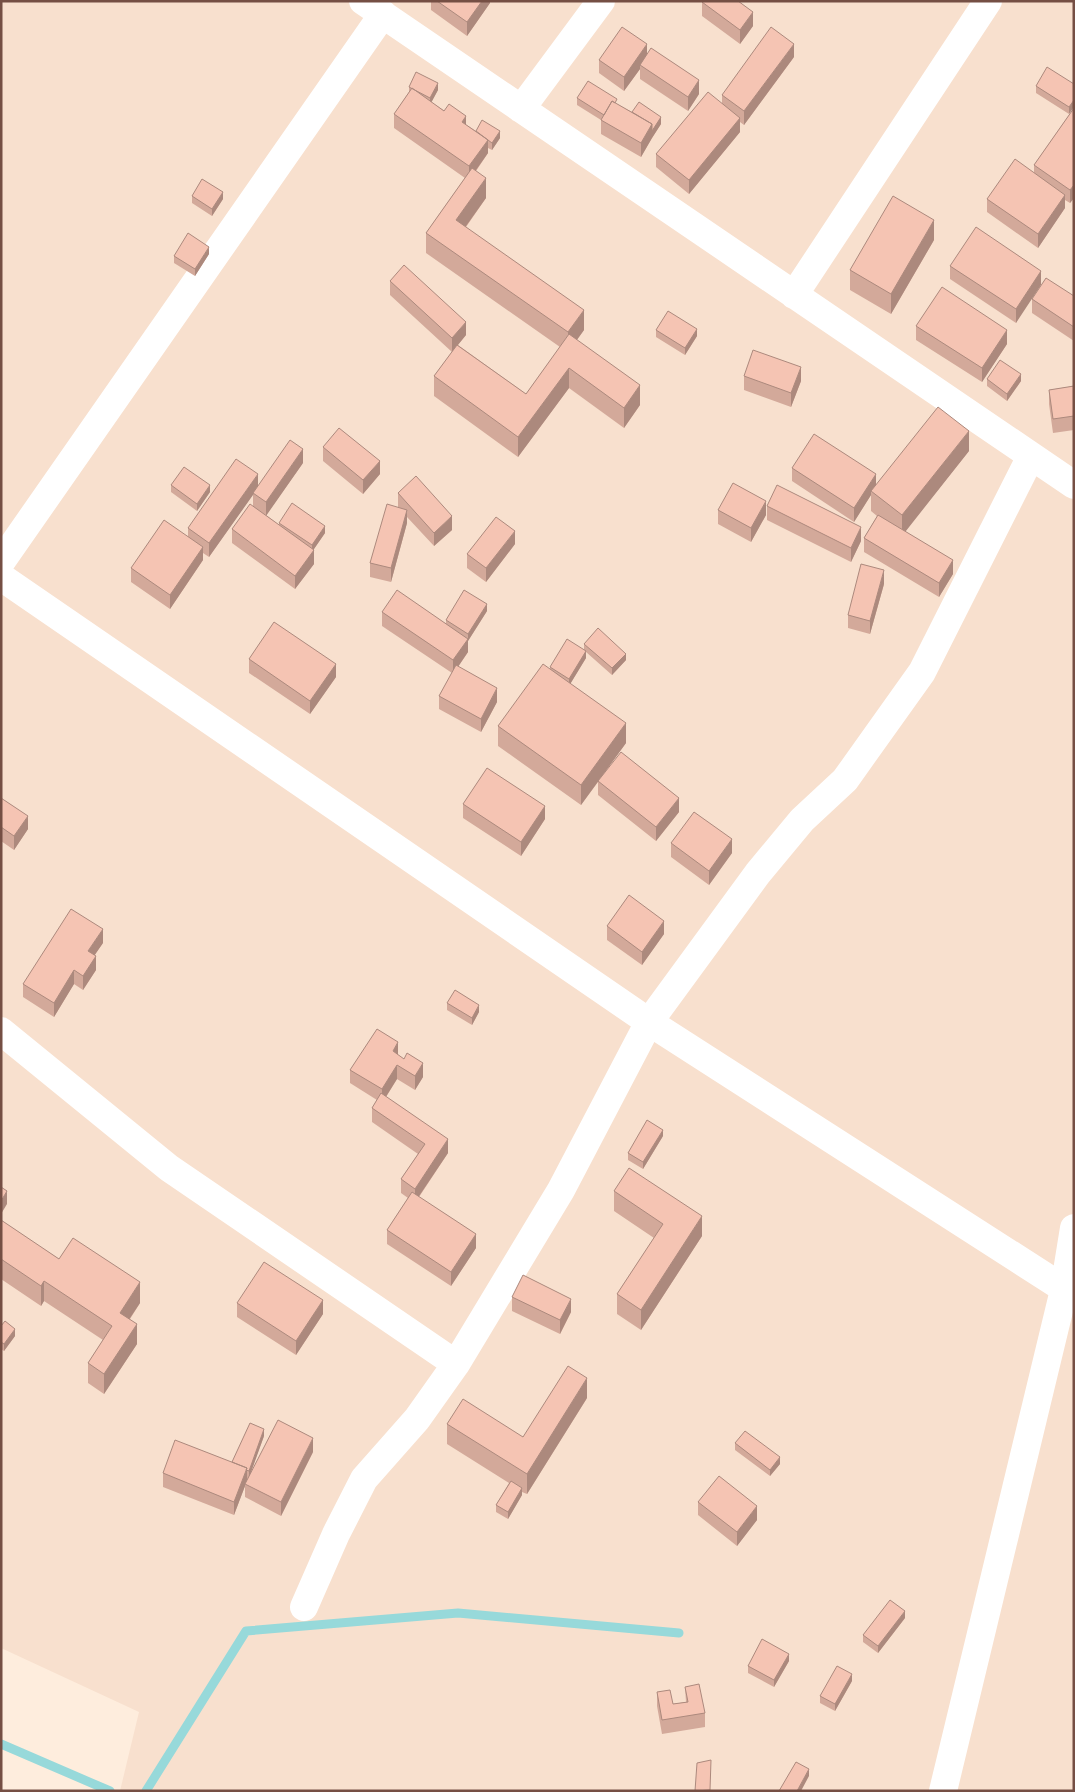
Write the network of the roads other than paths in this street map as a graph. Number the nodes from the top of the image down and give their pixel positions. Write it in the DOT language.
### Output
graph roads {
  1 [pos="601,1"];
  2 [pos="988,1"];
  3 [pos="373,8"];
  4 [pos="521,108"];
  5 [pos="794,295"];
  6 [pos="1031,456"];
  7 [pos="1074,484"];
  8 [pos="1,562"];
  9 [pos="1,577"];
  10 [pos="649,1022"];
  11 [pos="1,1031"];
  12 [pos="1074,1228"];
  13 [pos="1069,1293"];
  14 [pos="456,1364"];
  15 [pos="304,1607"];
  16 [pos="943,1791"];
  1 -- 4 [label="street"];
  2 -- 5 [label="street"];
  3 -- 4 [label="street"];
  3 -- 8 [label="street"];
  4 -- 5 [label="street"];
  5 -- 6 [label="street"];
  6 -- 7 [label="street"];
  6 -- 10 [label="street"];
  9 -- 10 [label="street"];
  10 -- 13 [label="street"];
  10 -- 14 [label="street"];
  11 -- 14 [label="street"];
  12 -- 13 [label="street"];
  13 -- 16 [label="street"];
  14 -- 15 [label="street"];
}
